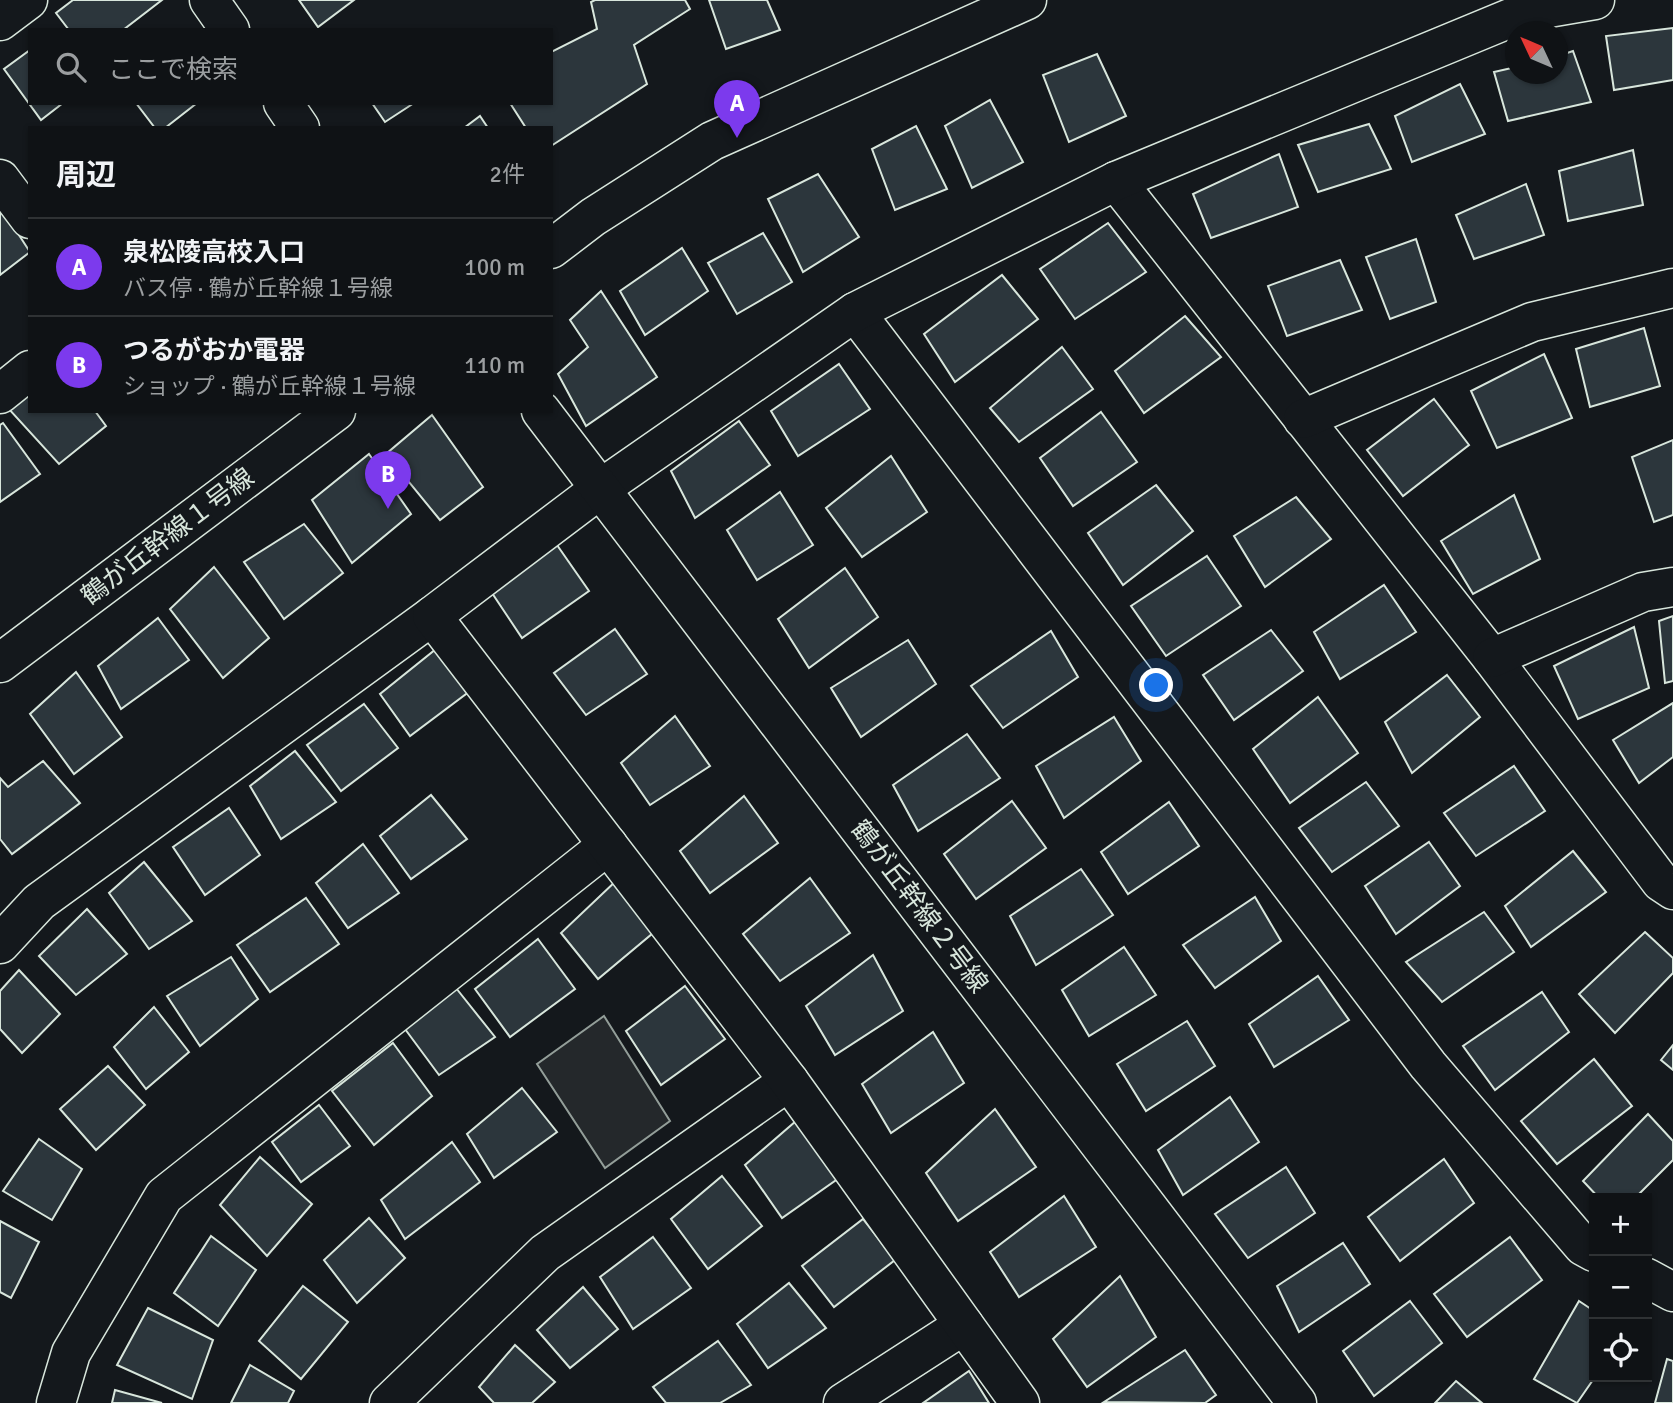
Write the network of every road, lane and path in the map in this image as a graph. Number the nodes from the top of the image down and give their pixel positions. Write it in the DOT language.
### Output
graph roads {
  1 [pos="28,0"];
  2 [pos="209,0"];
  3 [pos="1027,0"];
  4 [pos="1595,0"];
  5 [pos="0,21"];
  6 [pos="229,28"];
  7 [pos="284,105"];
  8 [pos="299,126"];
  9 [pos="0,179"];
  10 [pos="1116,181"];
  11 [pos="28,216"];
  12 [pos="553,247"];
  13 [pos="1673,288"];
  14 [pos="855,312"];
  15 [pos="28,372"];
  16 [pos="0,394"];
  17 [pos="333,413"];
  18 [pos="543,413"];
  19 [pos="1303,419"];
  20 [pos="600,489"];
  21 [pos="1673,587"];
  22 [pos="432,616"];
  23 [pos="1492,658"];
  24 [pos="0,663"];
  25 [pos="608,845"];
  26 [pos="1673,890"];
  27 [pos="0,944"];
  28 [pos="789,1081"];
  29 [pos="1589,1249"];
  30 [pos="1652,1281"];
  31 [pos="1673,1292"];
  32 [pos="964,1325"];
  33 [pos="56,1403"];
  34 [pos="389,1403"];
  35 [pos="843,1403"];
  36 [pos="1020,1403"];
  37 [pos="1297,1403"];
  1 -- 5 [label="street"];
  2 -- 6 [label="street"];
  3 -- 12 [label="street"];
  4 -- 10 [label="street"];
  7 -- 8 [label="street"];
  9 -- 11 [label="street"];
  10 -- 14 [label="street"];
  10 -- 19 [label="street"];
  13 -- 19 [label="street"];
  14 -- 20 [label="street"];
  14 -- 29 [label="street"];
  15 -- 16 [label="street"];
  17 -- 24 [label="street, 鶴が丘幹線１号線"];
  18 -- 20 [label="street, 鶴が丘幹線２号線"];
  19 -- 23 [label="street"];
  20 -- 22 [label="street"];
  20 -- 37 [label="street, 鶴が丘幹線２号線"];
  21 -- 23 [label="street"];
  22 -- 25 [label="street"];
  22 -- 27 [label="street"];
  23 -- 26 [label="street"];
  25 -- 28 [label="street"];
  25 -- 33 [label="street"];
  28 -- 32 [label="street"];
  28 -- 34 [label="street"];
  30 -- 31 [label="street"];
  32 -- 35 [label="street"];
  32 -- 36 [label="street"];
}
